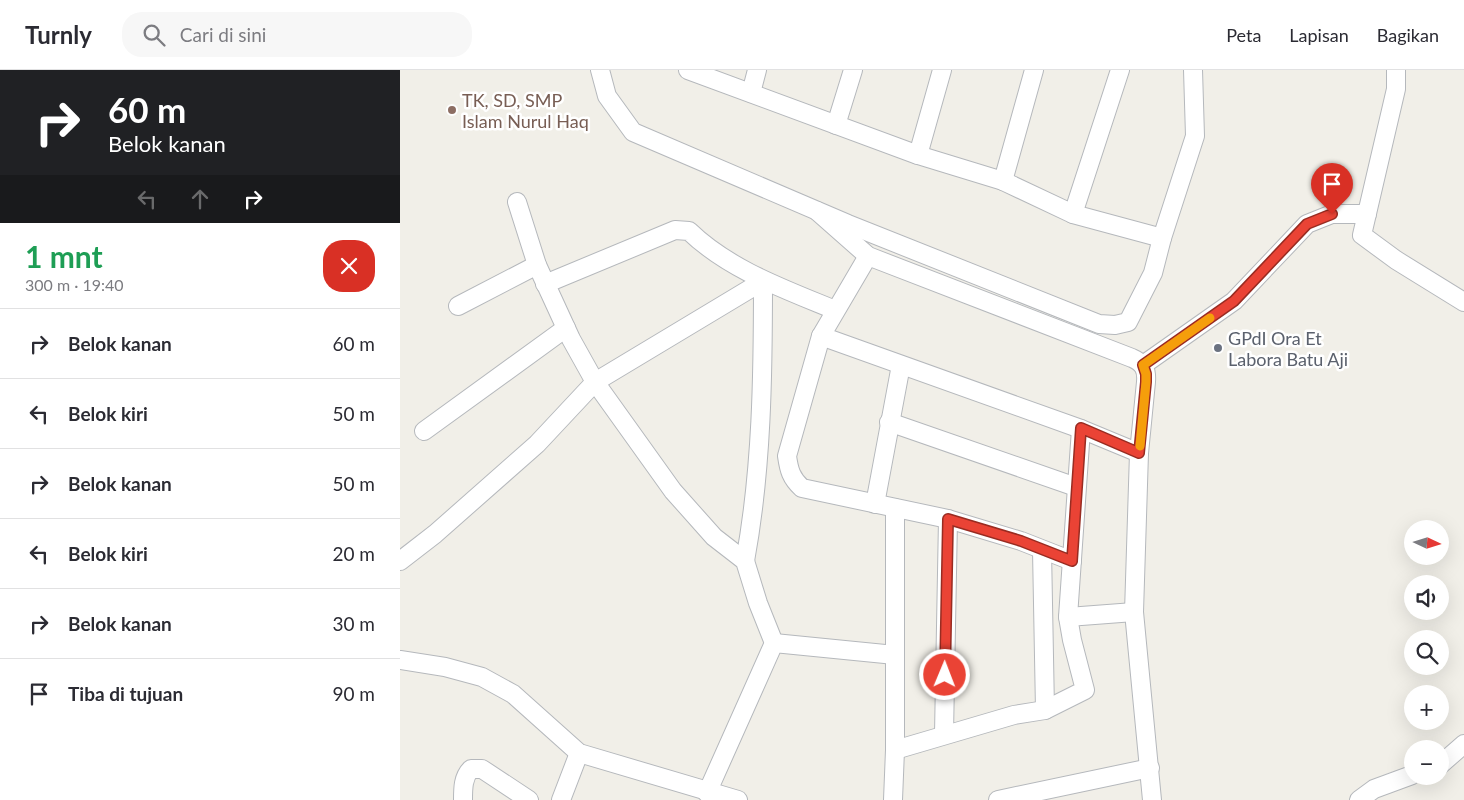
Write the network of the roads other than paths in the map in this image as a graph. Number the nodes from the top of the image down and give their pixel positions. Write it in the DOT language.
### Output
graph roads {
  1 [pos="600,70"];
  2 [pos="688,70"];
  3 [pos="757,70"];
  4 [pos="853,70"];
  5 [pos="942,70"];
  6 [pos="1034,70"];
  7 [pos="1120,70"];
  8 [pos="1192,70"];
  9 [pos="1396,70"];
  10 [pos="751,93"];
  11 [pos="836,125"];
  12 [pos="918,156"];
  13 [pos="1003,181"];
  14 [pos="517,202"];
  15 [pos="817,211"];
  16 [pos="1074,214"];
  17 [pos="1367,214"];
  18 [pos="1162,238"];
  19 [pos="868,256"];
  20 [pos="537,265"];
  21 [pos="763,281"];
  22 [pos="545,284"];
  23 [pos="1464,302"];
  24 [pos="458,306"];
  25 [pos="835,310"];
  26 [pos="566,328"];
  27 [pos="822,336"];
  28 [pos="901,365"];
  29 [pos="1143,365"];
  30 [pos="596,382"];
  31 [pos="890,422"];
  32 [pos="1081,428"];
  33 [pos="424,431"];
  34 [pos="1139,453"];
  35 [pos="1076,487"];
  36 [pos="875,504"];
  37 [pos="895,508"];
  38 [pos="948,519"];
  39 [pos="1042,550"];
  40 [pos="400,561"];
  41 [pos="745,561"];
  42 [pos="1072,561"];
  43 [pos="1134,612"];
  44 [pos="1068,616"];
  45 [pos="774,643"];
  46 [pos="895,654"];
  47 [pos="400,660"];
  48 [pos="1045,710"];
  49 [pos="944,734"];
  50 [pos="1464,744"];
  51 [pos="895,750"];
  52 [pos="579,754"];
  53 [pos="1449,756"];
  54 [pos="1150,768"];
  55 [pos="1404,778"];
  56 [pos="707,793"];
  57 [pos="463,800"];
  58 [pos="529,800"];
  59 [pos="561,800"];
  60 [pos="738,800"];
  61 [pos="893,800"];
  62 [pos="998,800"];
  63 [pos="1152,800"];
  64 [pos="1359,800"];
  1 -- 15 [label="street"];
  2 -- 10 [label="street"];
  3 -- 10 [label="street"];
  4 -- 11 [label="street"];
  5 -- 12 [label="street"];
  6 -- 13 [label="street"];
  7 -- 16 [label="street"];
  8 -- 18 [label="street"];
  9 -- 17 [label="street"];
  10 -- 11 [label="street"];
  11 -- 12 [label="street"];
  12 -- 13 [label="street"];
  13 -- 16 [label="street"];
  14 -- 20 [label="street"];
  15 -- 18 [label="street"];
  15 -- 19 [label="street"];
  16 -- 18 [label="street"];
  17 -- 23 [label="street"];
  17 -- 29 [label="street"];
  19 -- 25 [label="street"];
  19 -- 29 [label="street"];
  20 -- 22 [label="street"];
  20 -- 24 [label="street"];
  21 -- 22 [label="street"];
  21 -- 25 [label="street"];
  21 -- 30 [label="street"];
  21 -- 41 [label="street"];
  22 -- 26 [label="street"];
  25 -- 27 [label="street"];
  26 -- 30 [label="street"];
  26 -- 33 [label="street"];
  27 -- 28 [label="street"];
  27 -- 36 [label="street"];
  28 -- 31 [label="street"];
  28 -- 32 [label="street"];
  29 -- 34 [label="street"];
  30 -- 40 [label="street"];
  30 -- 41 [label="street"];
  31 -- 35 [label="street"];
  31 -- 36 [label="street"];
  32 -- 34 [label="street"];
  32 -- 35 [label="street"];
  34 -- 43 [label="street"];
  35 -- 42 [label="street"];
  36 -- 37 [label="street"];
  37 -- 38 [label="street"];
  37 -- 46 [label="street"];
  38 -- 39 [label="street"];
  38 -- 49 [label="street"];
  39 -- 42 [label="street"];
  39 -- 48 [label="street"];
  41 -- 45 [label="street"];
  42 -- 44 [label="street"];
  43 -- 44 [label="street"];
  43 -- 54 [label="street"];
  44 -- 48 [label="street"];
  45 -- 46 [label="street"];
  45 -- 56 [label="street"];
  46 -- 51 [label="street"];
  47 -- 52 [label="street"];
  48 -- 49 [label="street"];
  49 -- 51 [label="street"];
  50 -- 53 [label="street"];
  51 -- 61 [label="street"];
  52 -- 56 [label="street"];
  52 -- 59 [label="street"];
  54 -- 62 [label="street"];
  54 -- 63 [label="street"];
  55 -- 64 [label="street"];
  56 -- 60 [label="street"];
  57 -- 58 [label="street"];
}
